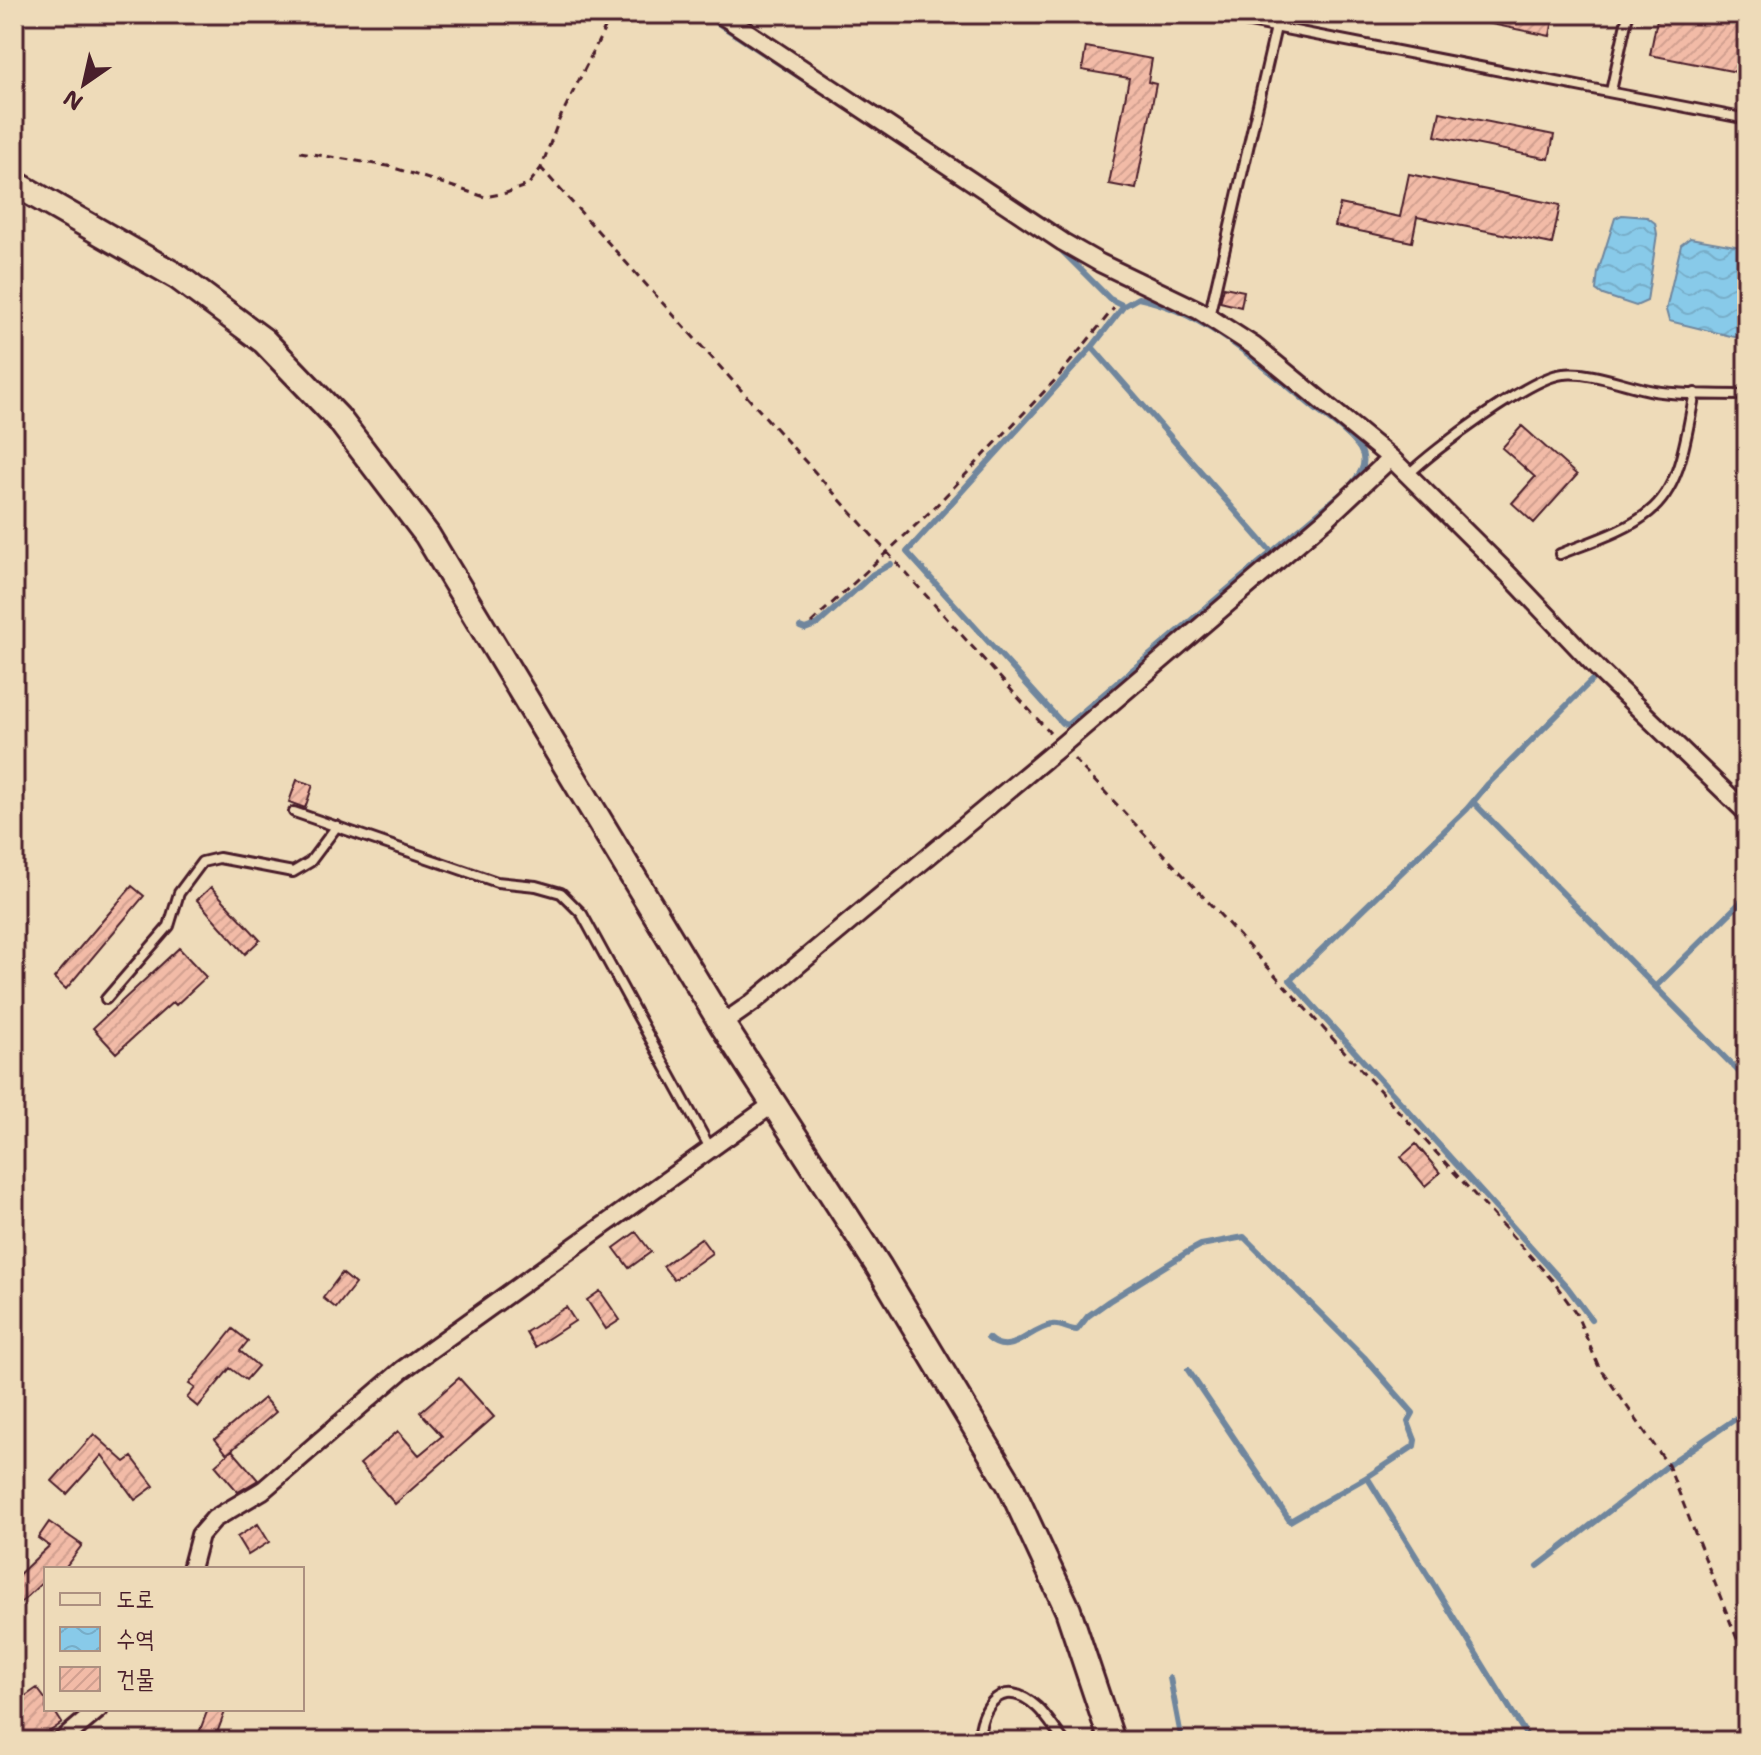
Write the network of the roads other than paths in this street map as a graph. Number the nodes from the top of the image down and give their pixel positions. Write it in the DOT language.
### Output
graph roads {
  1 [pos="720,14"];
  2 [pos="1208,14"];
  3 [pos="1628,14"];
  4 [pos="1276,27"];
  5 [pos="1611,91"];
  6 [pos="1747,119"];
  7 [pos="14,183"];
  8 [pos="1209,317"];
  9 [pos="1695,393"];
  10 [pos="1747,395"];
  11 [pos="1391,458"];
  12 [pos="1409,474"];
  13 [pos="1560,554"];
  14 [pos="294,812"];
  15 [pos="1747,813"];
  16 [pos="337,826"];
  17 [pos="106,999"];
  18 [pos="722,1024"];
  19 [pos="773,1104"];
  20 [pos="711,1149"];
  21 [pos="192,1567"];
  22 [pos="97,1711"];
  23 [pos="61,1741"];
  24 [pos="979,1741"];
  25 [pos="1064,1741"];
  26 [pos="1112,1741"];
  1 -- 8 [label="street"];
  2 -- 4 [label="lane"];
  3 -- 5 [label="lane"];
  4 -- 5 [label="lane"];
  4 -- 8 [label="lane"];
  5 -- 6 [label="lane"];
  7 -- 18 [label="main road"];
  8 -- 11 [label="street"];
  9 -- 10 [label="lane"];
  9 -- 12 [label="lane"];
  9 -- 13 [label="lane"];
  11 -- 12 [label="street"];
  11 -- 18 [label="street"];
  12 -- 15 [label="street"];
  14 -- 16 [label="lane"];
  16 -- 17 [label="lane"];
  16 -- 20 [label="lane"];
  18 -- 19 [label="main road"];
  19 -- 20 [label="street"];
  19 -- 26 [label="main road"];
  20 -- 21 [label="street"];
  22 -- 23 [label="street"];
  24 -- 25 [label="lane"];
}
